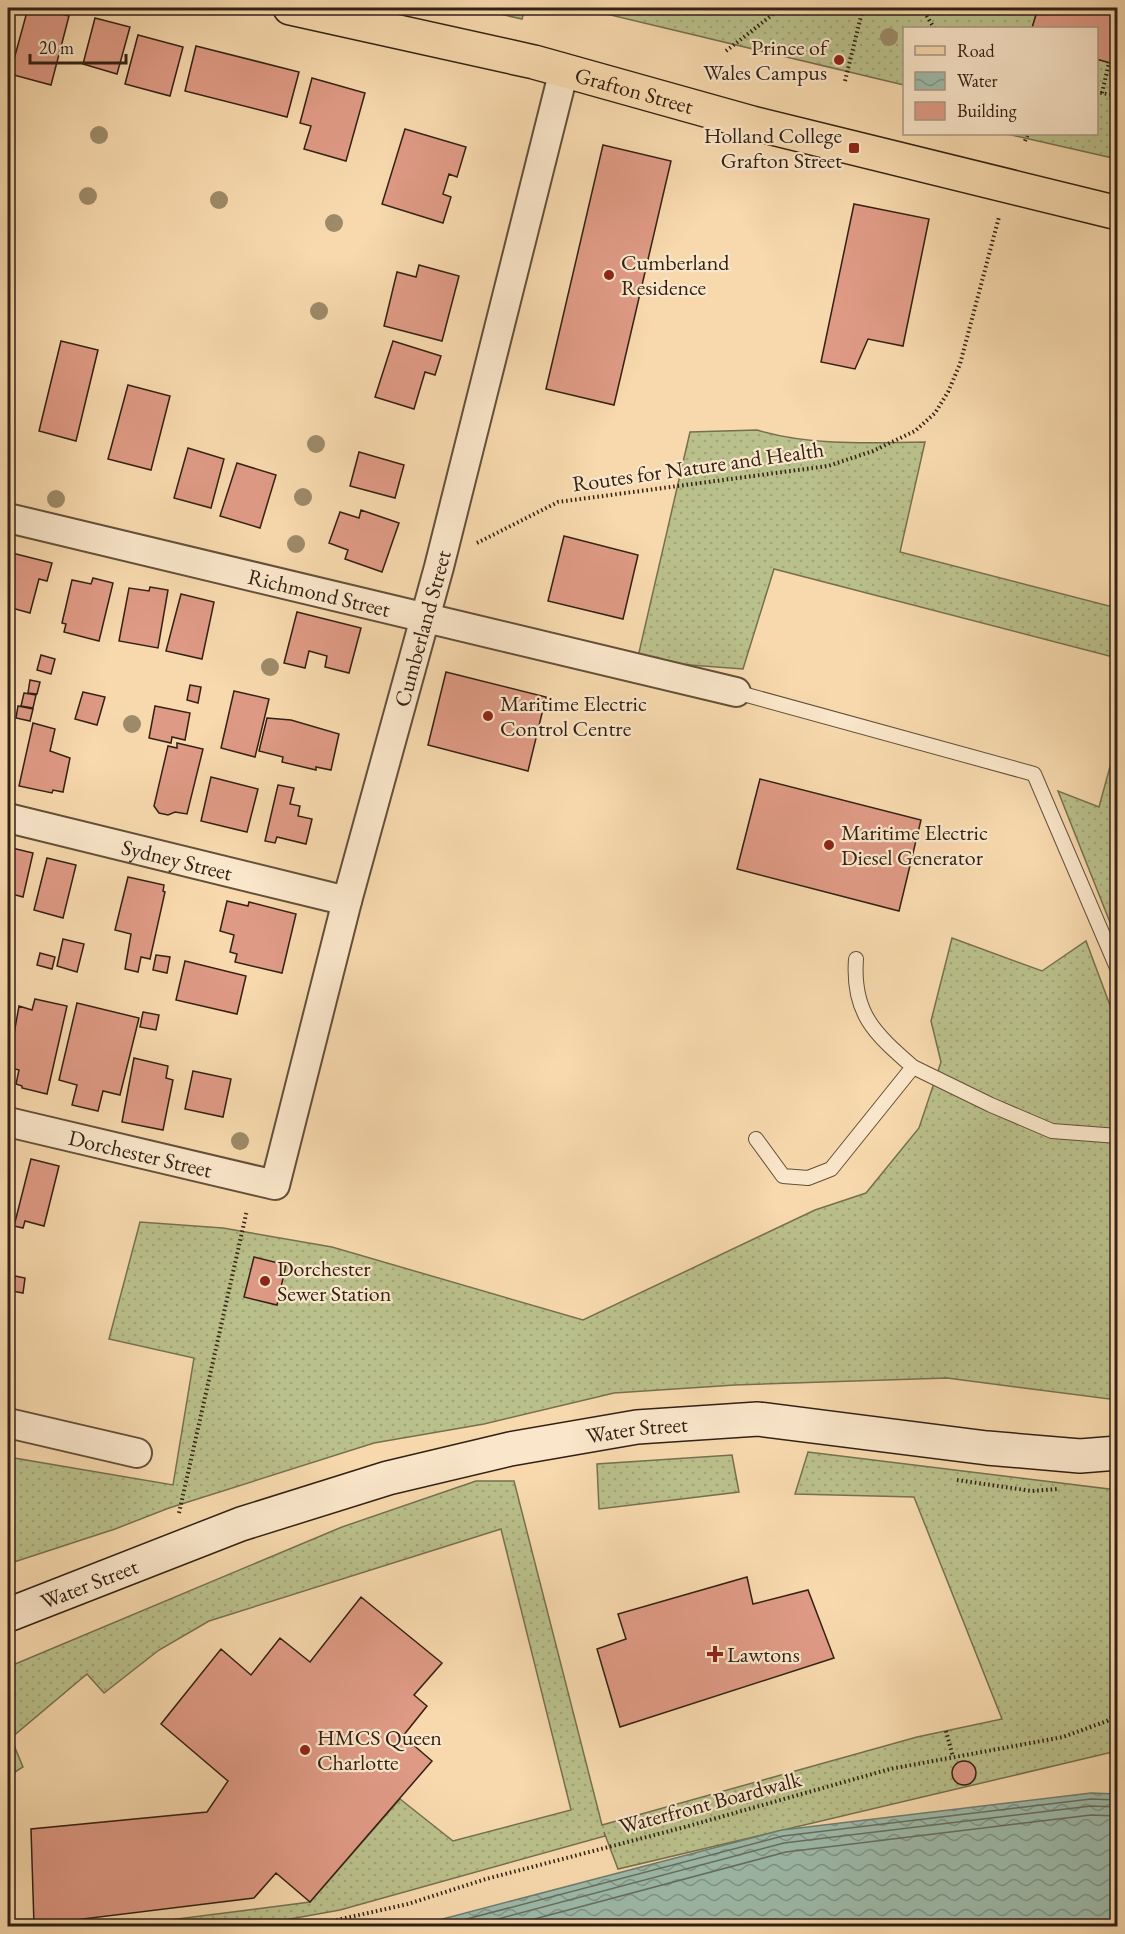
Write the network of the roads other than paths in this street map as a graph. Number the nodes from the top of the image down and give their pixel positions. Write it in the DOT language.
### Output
graph roads {
  1 [pos="290,8"];
  2 [pos="564,70"];
  3 [pos="1118,213"];
  4 [pos="8,518"];
  5 [pos="425,616"];
  6 [pos="736,692"];
  7 [pos="8,818"];
  8 [pos="347,901"];
  9 [pos="856,959"];
  10 [pos="1118,970"];
  11 [pos="913,1067"];
  12 [pos="8,1122"];
  13 [pos="1118,1136"];
  14 [pos="756,1140"];
  15 [pos="264,1183"];
  16 [pos="8,1423"];
  17 [pos="1118,1453"];
  18 [pos="137,1454"];
  19 [pos="170,1551"];
  20 [pos="8,1592"];
  21 [pos="8,1615"];
  1 -- 2 [label="main road, Grafton Street"];
  2 -- 3 [label="main road, Grafton Street"];
  2 -- 5 [label="street, Cumberland Street"];
  4 -- 5 [label="street, Richmond Street"];
  5 -- 6 [label="street, Richmond Street"];
  5 -- 8 [label="street, Cumberland Street"];
  6 -- 10 [label="lane"];
  7 -- 8 [label="street, Sydney Street"];
  8 -- 15 [label="street, Cumberland Street"];
  9 -- 11 [label="lane"];
  11 -- 13 [label="lane"];
  11 -- 14 [label="lane"];
  12 -- 15 [label="street, Dorchester Street"];
  16 -- 18 [label="street"];
  17 -- 19 [label="street, Water Street"];
  19 -- 20 [label="street, Water Street"];
  19 -- 21 [label="street, Water Street"];
}
